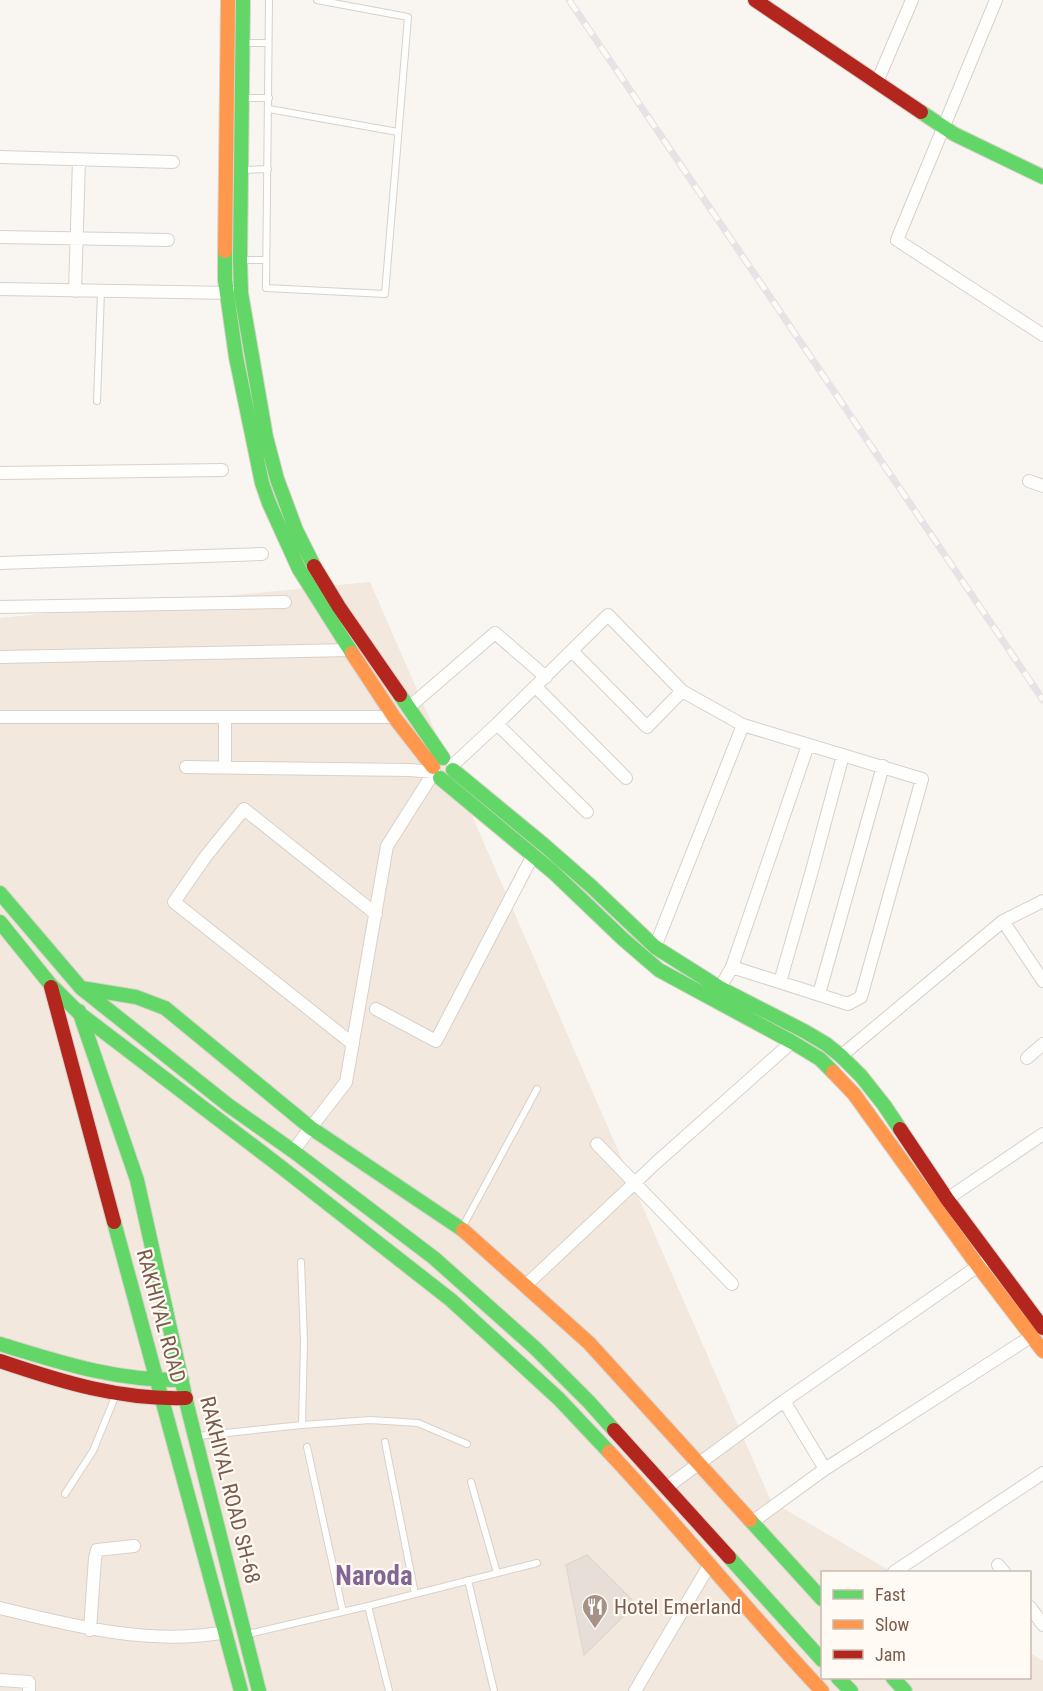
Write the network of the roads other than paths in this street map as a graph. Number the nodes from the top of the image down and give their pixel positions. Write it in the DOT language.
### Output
graph roads {
  1 [pos="228,0"];
  2 [pos="243,0"];
  3 [pos="269,0"];
  4 [pos="317,0"];
  5 [pos="912,0"];
  6 [pos="996,0"];
  7 [pos="760,2"];
  8 [pos="242,43"];
  9 [pos="268,43"];
  10 [pos="877,82"];
  11 [pos="242,98"];
  12 [pos="269,98"];
  13 [pos="268,109"];
  14 [pos="944,127"];
  15 [pos="398,132"];
  16 [pos="0,157"];
  17 [pos="79,160"];
  18 [pos="173,162"];
  19 [pos="268,169"];
  20 [pos="241,171"];
  21 [pos="1043,177"];
  22 [pos="0,237"];
  23 [pos="76,238"];
  24 [pos="168,240"];
  25 [pos="240,260"];
  26 [pos="266,260"];
  27 [pos="0,289"];
  28 [pos="75,291"];
  29 [pos="102,292"];
  30 [pos="226,293"];
  31 [pos="241,293"];
  32 [pos="1043,335"];
  33 [pos="97,401"];
  34 [pos="222,470"];
  35 [pos="0,473"];
  36 [pos="1029,481"];
  37 [pos="1043,486"];
  38 [pos="304,545"];
  39 [pos="290,552"];
  40 [pos="261,554"];
  41 [pos="0,562"];
  42 [pos="285,602"];
  43 [pos="0,607"];
  44 [pos="350,650"];
  45 [pos="572,651"];
  46 [pos="0,657"];
  47 [pos="546,677"];
  48 [pos="536,687"];
  49 [pos="682,691"];
  50 [pos="408,708"];
  51 [pos="0,717"];
  52 [pos="225,717"];
  53 [pos="394,717"];
  54 [pos="497,724"];
  55 [pos="743,725"];
  56 [pos="808,745"];
  57 [pos="843,755"];
  58 [pos="883,766"];
  59 [pos="186,767"];
  60 [pos="225,767"];
  61 [pos="443,768"];
  62 [pos="626,778"];
  63 [pos="587,812"];
  64 [pos="533,855"];
  65 [pos="0,893"];
  66 [pos="1043,901"];
  67 [pos="376,914"];
  68 [pos="1003,921"];
  69 [pos="0,922"];
  70 [pos="655,947"];
  71 [pos="50,951"];
  72 [pos="732,967"];
  73 [pos="1043,981"];
  74 [pos="780,982"];
  75 [pos="50,984"];
  76 [pos="81,988"];
  77 [pos="720,988"];
  78 [pos="819,994"];
  79 [pos="376,1009"];
  80 [pos="79,1013"];
  81 [pos="792,1042"];
  82 [pos="353,1044"];
  83 [pos="1043,1044"];
  84 [pos="841,1056"];
  85 [pos="1027,1058"];
  86 [pos="537,1089"];
  87 [pos="311,1128"];
  88 [pos="1043,1134"];
  89 [pos="597,1144"];
  90 [pos="293,1151"];
  91 [pos="634,1183"];
  92 [pos="947,1199"];
  93 [pos="462,1229"];
  94 [pos="301,1262"];
  95 [pos="984,1262"];
  96 [pos="732,1284"];
  97 [pos="525,1286"];
  98 [pos="1038,1332"];
  99 [pos="0,1344"];
  100 [pos="1043,1351"];
  101 [pos="0,1361"];
  102 [pos="124,1378"];
  103 [pos="182,1380"];
  104 [pos="157,1381"];
  105 [pos="117,1394"];
  106 [pos="186,1398"];
  107 [pos="162,1400"];
  108 [pos="784,1401"];
  109 [pos="302,1425"];
  110 [pos="195,1436"];
  111 [pos="385,1442"];
  112 [pos="467,1444"];
  113 [pos="306,1447"];
  114 [pos="699,1463"];
  115 [pos="825,1469"];
  116 [pos="1043,1473"];
  117 [pos="471,1482"];
  118 [pos="667,1487"];
  119 [pos="65,1494"];
  120 [pos="752,1522"];
  121 [pos="134,1546"];
  122 [pos="537,1563"];
  123 [pos="710,1564"];
  124 [pos="896,1571"];
  125 [pos="497,1573"];
  126 [pos="468,1580"];
  127 [pos="415,1594"];
  128 [pos="821,1598"];
  129 [pos="368,1606"];
  130 [pos="0,1608"];
  131 [pos="1031,1610"];
  132 [pos="343,1612"];
  133 [pos="1043,1625"];
  134 [pos="90,1630"];
  135 [pos="226,1632"];
  136 [pos="245,1635"];
  137 [pos="821,1659"];
  138 [pos="840,1679"];
  139 [pos="895,1679"];
  140 [pos="0,1680"];
  141 [pos="29,1691"];
  142 [pos="241,1691"];
  143 [pos="259,1691"];
  144 [pos="389,1691"];
  145 [pos="495,1691"];
  146 [pos="635,1691"];
  147 [pos="822,1691"];
  148 [pos="851,1691"];
  149 [pos="905,1691"];
  1 -- 30 [label="street"];
  2 -- 8 [label="street"];
  3 -- 9 [label="lane"];
  4 -- 15 [label="lane"];
  5 -- 10 [label="street"];
  6 -- 14 [label="street"];
  7 -- 10 [label="street"];
  8 -- 9 [label="lane"];
  8 -- 11 [label="street"];
  9 -- 12 [label="lane"];
  10 -- 14 [label="street"];
  11 -- 12 [label="lane"];
  11 -- 20 [label="street"];
  12 -- 13 [label="lane"];
  13 -- 15 [label="lane"];
  13 -- 19 [label="lane"];
  14 -- 21 [label="street"];
  14 -- 32 [label="street"];
  15 -- 26 [label="lane"];
  16 -- 17 [label="street"];
  17 -- 18 [label="street"];
  17 -- 23 [label="street"];
  19 -- 20 [label="lane"];
  19 -- 26 [label="lane"];
  20 -- 25 [label="street"];
  22 -- 23 [label="street"];
  23 -- 24 [label="street"];
  23 -- 28 [label="street"];
  25 -- 26 [label="lane"];
  25 -- 31 [label="street"];
  27 -- 28 [label="street"];
  28 -- 29 [label="street"];
  29 -- 30 [label="street"];
  29 -- 33 [label="lane"];
  30 -- 31 [label="street"];
  30 -- 39 [label="street"];
  31 -- 38 [label="street"];
  34 -- 35 [label="street"];
  36 -- 37 [label="street"];
  38 -- 39 [label="street"];
  38 -- 50 [label="street"];
  39 -- 44 [label="street"];
  40 -- 41 [label="street"];
  42 -- 43 [label="street"];
  44 -- 46 [label="street"];
  44 -- 53 [label="street"];
  45 -- 47 [label="street"];
  45 -- 49 [label="street"];
  45 -- 49 [label="street"];
  47 -- 48 [label="street"];
  47 -- 50 [label="street"];
  48 -- 54 [label="street"];
  48 -- 62 [label="street"];
  49 -- 55 [label="street"];
  50 -- 61 [label="street"];
  51 -- 52 [label="street"];
  52 -- 53 [label="street"];
  52 -- 60 [label="street"];
  53 -- 61 [label="street"];
  54 -- 61 [label="street"];
  54 -- 63 [label="street"];
  55 -- 56 [label="street"];
  55 -- 70 [label="street"];
  56 -- 57 [label="street"];
  56 -- 72 [label="street"];
  57 -- 58 [label="street"];
  57 -- 74 [label="street"];
  58 -- 78 [label="street"];
  58 -- 78 [label="street"];
  59 -- 60 [label="street"];
  60 -- 61 [label="street"];
  61 -- 64 [label="street"];
  61 -- 67 [label="street"];
  61 -- 70 [label="street"];
  64 -- 79 [label="street"];
  64 -- 81 [label="street"];
  65 -- 71 [label="street"];
  66 -- 68 [label="street"];
  67 -- 82 [label="street"];
  67 -- 82 [label="street"];
  68 -- 73 [label="street"];
  68 -- 84 [label="street"];
  69 -- 75 [label="street"];
  70 -- 77 [label="street"];
  71 -- 75 [label="street, RAKHIYAL ROAD"];
  71 -- 76 [label="street"];
  72 -- 74 [label="street"];
  72 -- 77 [label="street"];
  74 -- 78 [label="street"];
  75 -- 80 [label="street"];
  75 -- 104 [label="street, RAKHIYAL ROAD"];
  76 -- 80 [label="street, RAKHIYAL ROAD SH-68"];
  76 -- 87 [label="street"];
  76 -- 90 [label="street"];
  77 -- 84 [label="street"];
  80 -- 103 [label="street, RAKHIYAL ROAD SH-68"];
  80 -- 123 [label="street"];
  81 -- 91 [label="street"];
  81 -- 95 [label="street"];
  82 -- 87 [label="street"];
  83 -- 85 [label="street"];
  84 -- 92 [label="street"];
  86 -- 93 [label="lane"];
  87 -- 90 [label="street"];
  87 -- 93 [label="street"];
  88 -- 92 [label="street"];
  89 -- 91 [label="street"];
  90 -- 118 [label="street"];
  91 -- 96 [label="street"];
  91 -- 97 [label="street"];
  92 -- 95 [label="street"];
  93 -- 97 [label="street"];
  94 -- 109 [label="lane"];
  95 -- 98 [label="street"];
  95 -- 108 [label="street"];
  97 -- 114 [label="street"];
  98 -- 100 [label="street"];
  98 -- 115 [label="street"];
  99 -- 102 [label="street"];
  101 -- 105 [label="street"];
  102 -- 104 [label="street"];
  102 -- 105 [label="lane"];
  103 -- 104 [label="street"];
  103 -- 106 [label="street, RAKHIYAL ROAD SH-68"];
  104 -- 107 [label="street, RAKHIYAL ROAD"];
  105 -- 107 [label="street"];
  105 -- 119 [label="lane"];
  106 -- 107 [label="street"];
  106 -- 110 [label="street, RAKHIYAL ROAD SH-68"];
  107 -- 135 [label="street, RAKHIYAL ROAD"];
  108 -- 114 [label="street"];
  108 -- 115 [label="street"];
  109 -- 110 [label="lane"];
  109 -- 112 [label="lane"];
  110 -- 136 [label="street, RAKHIYAL ROAD SH-68"];
  111 -- 127 [label="lane"];
  113 -- 132 [label="lane"];
  114 -- 118 [label="street"];
  114 -- 120 [label="street"];
  115 -- 120 [label="street"];
  116 -- 124 [label="street"];
  117 -- 125 [label="lane"];
  118 -- 137 [label="street"];
  120 -- 128 [label="street"];
  121 -- 134 [label="street"];
  122 -- 125 [label="lane"];
  123 -- 146 [label="street"];
  123 -- 147 [label="street"];
  125 -- 126 [label="lane"];
  126 -- 127 [label="lane"];
  126 -- 145 [label="lane"];
  127 -- 129 [label="lane"];
  129 -- 132 [label="lane"];
  129 -- 144 [label="lane"];
  130 -- 134 [label="street"];
  131 -- 133 [label="street"];
  132 -- 136 [label="lane"];
  134 -- 135 [label="street"];
  135 -- 142 [label="street, RAKHIYAL ROAD"];
  136 -- 143 [label="street, RAKHIYAL ROAD SH-68"];
  138 -- 148 [label="street"];
  139 -- 149 [label="street"];
  140 -- 141 [label="street"];
}
